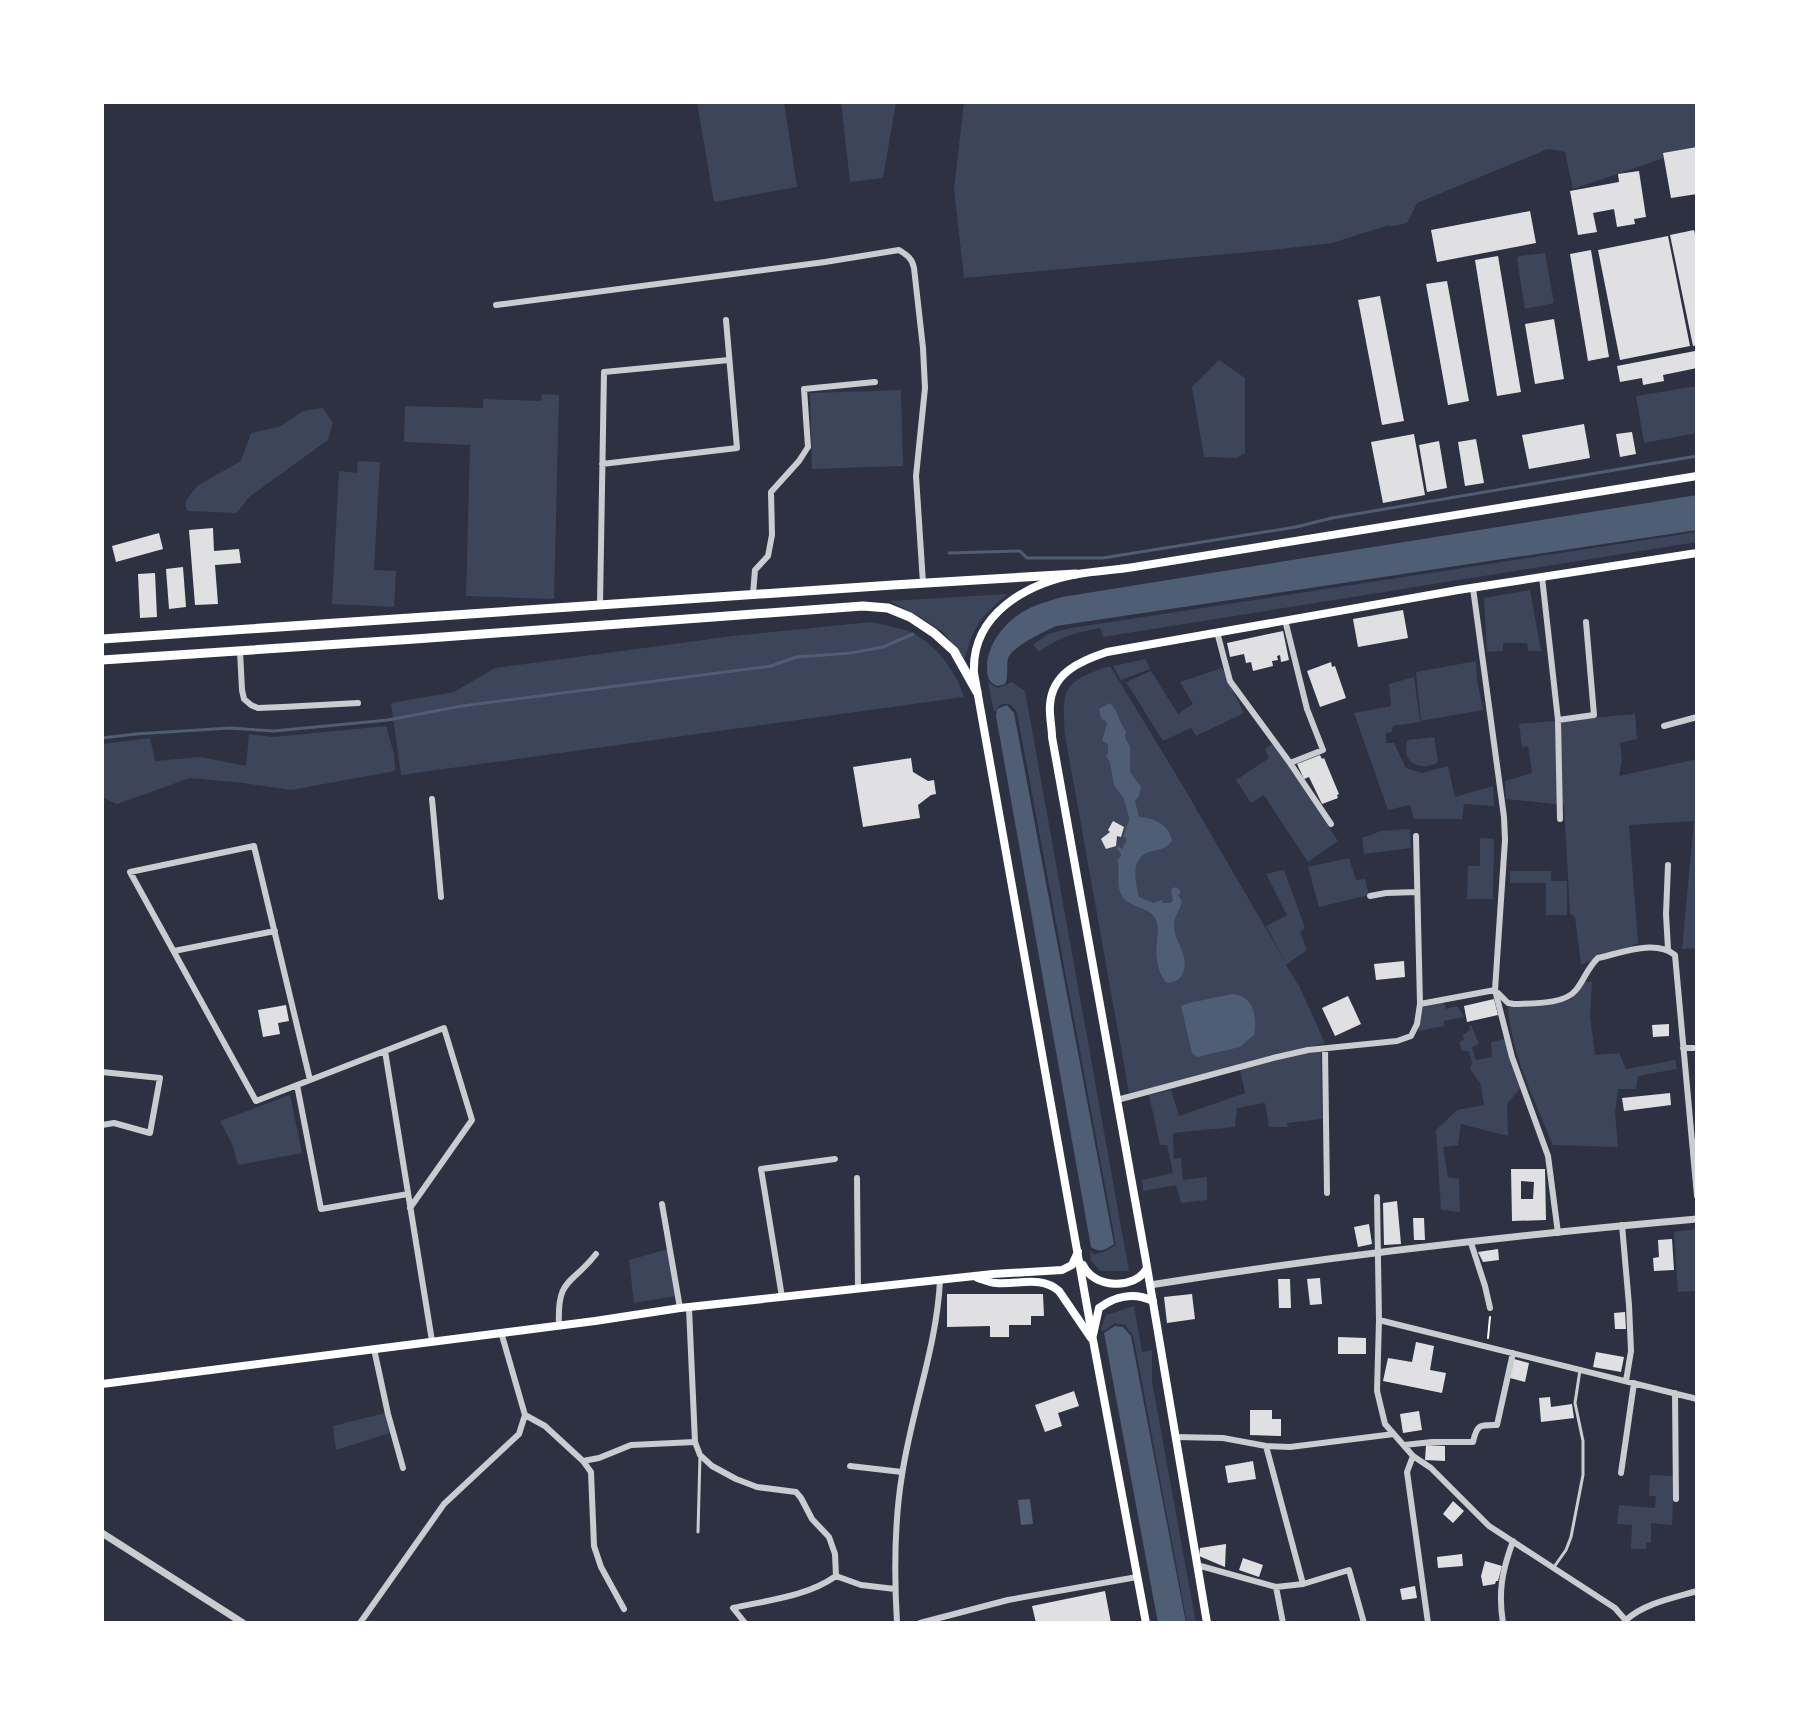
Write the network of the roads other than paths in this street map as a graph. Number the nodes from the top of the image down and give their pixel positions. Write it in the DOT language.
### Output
graph roads {
  1 [pos="496,305"];
  2 [pos="726,320"];
  3 [pos="729,360"];
  4 [pos="875,382"];
  5 [pos="602,464"];
  6 [pos="1697,476"];
  7 [pos="1697,553"];
  8 [pos="1076,574"];
  9 [pos="1542,577"];
  10 [pos="923,583"];
  11 [pos="1473,588"];
  12 [pos="753,594"];
  13 [pos="600,604"];
  14 [pos="414,617"];
  15 [pos="1285,620"];
  16 [pos="1586,622"];
  17 [pos="1217,632"];
  18 [pos="102,639"];
  19 [pos="415,639"];
  20 [pos="240,651"];
  21 [pos="102,660"];
  22 [pos="977,692"];
  23 [pos="358,703"];
  24 [pos="1697,717"];
  25 [pos="1558,720"];
  26 [pos="1664,726"];
  27 [pos="1290,763"];
  28 [pos="432,799"];
  29 [pos="1560,819"];
  30 [pos="1331,824"];
  31 [pos="1416,836"];
  32 [pos="1668,865"];
  33 [pos="1417,892"];
  34 [pos="1370,896"];
  35 [pos="441,897"];
  36 [pos="275,931"];
  37 [pos="1668,949"];
  38 [pos="174,951"];
  39 [pos="1495,990"];
  40 [pos="1420,1004"];
  41 [pos="1683,1048"];
  42 [pos="1697,1048"];
  43 [pos="1325,1049"];
  44 [pos="385,1051"];
  45 [pos="102,1072"];
  46 [pos="310,1080"];
  47 [pos="297,1085"];
  48 [pos="1117,1100"];
  49 [pos="102,1125"];
  50 [pos="835,1159"];
  51 [pos="857,1178"];
  52 [pos="1327,1193"];
  53 [pos="408,1194"];
  54 [pos="1697,1196"];
  55 [pos="1377,1197"];
  56 [pos="662,1204"];
  57 [pos="410,1208"];
  58 [pos="1697,1219"];
  59 [pos="1622,1225"];
  60 [pos="1558,1233"];
  61 [pos="1471,1243"];
  62 [pos="1078,1252"];
  63 [pos="1377,1253"];
  64 [pos="596,1254"];
  65 [pos="1147,1267"];
  66 [pos="973,1276"];
  67 [pos="940,1280"];
  68 [pos="1150,1285"];
  69 [pos="858,1289"];
  70 [pos="782,1297"];
  71 [pos="1153,1301"];
  72 [pos="685,1308"];
  73 [pos="1490,1308"];
  74 [pos="1379,1320"];
  75 [pos="559,1325"];
  76 [pos="501,1332"];
  77 [pos="1093,1340"];
  78 [pos="432,1341"];
  79 [pos="374,1349"];
  80 [pos="1513,1353"];
  81 [pos="1580,1370"];
  82 [pos="1626,1381"];
  83 [pos="1634,1383"];
  84 [pos="102,1384"];
  85 [pos="1675,1393"];
  86 [pos="1697,1399"];
  87 [pos="525,1415"];
  88 [pos="1394,1434"];
  89 [pos="1175,1437"];
  90 [pos="695,1442"];
  91 [pos="1404,1445"];
  92 [pos="1266,1446"];
  93 [pos="700,1455"];
  94 [pos="1413,1456"];
  95 [pos="583,1461"];
  96 [pos="850,1466"];
  97 [pos="403,1468"];
  98 [pos="902,1472"];
  99 [pos="1621,1473"];
  100 [pos="1676,1499"];
  101 [pos="698,1532"];
  102 [pos="102,1533"];
  103 [pos="1513,1541"];
  104 [pos="1197,1565"];
  105 [pos="1554,1568"];
  106 [pos="836,1576"];
  107 [pos="1137,1577"];
  108 [pos="1303,1584"];
  109 [pos="1276,1587"];
  110 [pos="895,1589"];
  111 [pos="1697,1591"];
  112 [pos="624,1609"];
  113 [pos="228,1619"];
  114 [pos="1627,1622"];
  115 [pos="243,1623"];
  116 [pos="360,1623"];
  117 [pos="745,1623"];
  118 [pos="897,1623"];
  119 [pos="920,1623"];
  120 [pos="1146,1623"];
  121 [pos="1207,1623"];
  122 [pos="1283,1623"];
  123 [pos="1364,1623"];
  124 [pos="1428,1623"];
  125 [pos="1503,1623"];
  1 -- 10 [label="street"];
  2 -- 3 [label="street"];
  3 -- 5 [label="street"];
  3 -- 5 [label="street"];
  4 -- 12 [label="street"];
  5 -- 13 [label="street"];
  6 -- 8 [label="main road"];
  7 -- 9 [label="main road"];
  8 -- 10 [label="main road"];
  8 -- 22 [label="main road"];
  9 -- 11 [label="main road"];
  9 -- 25 [label="street"];
  10 -- 12 [label="main road"];
  11 -- 15 [label="main road"];
  11 -- 39 [label="street"];
  12 -- 13 [label="main road"];
  13 -- 14 [label="main road"];
  14 -- 18 [label="main road"];
  14 -- 19 [label="main road"];
  15 -- 17 [label="main road"];
  15 -- 27 [label="street"];
  16 -- 25 [label="street"];
  17 -- 27 [label="street"];
  17 -- 48 [label="main road"];
  19 -- 20 [label="main road"];
  19 -- 22 [label="main road"];
  20 -- 21 [label="main road"];
  20 -- 23 [label="street"];
  22 -- 62 [label="main road"];
  24 -- 26 [label="street"];
  25 -- 29 [label="street"];
  27 -- 30 [label="street"];
  28 -- 35 [label="street"];
  31 -- 33 [label="street"];
  32 -- 37 [label="street"];
  33 -- 34 [label="street"];
  33 -- 40 [label="street"];
  36 -- 38 [label="street"];
  36 -- 38 [label="street"];
  36 -- 46 [label="street"];
  37 -- 39 [label="street"];
  37 -- 41 [label="street"];
  38 -- 47 [label="street"];
  39 -- 40 [label="street"];
  39 -- 60 [label="street"];
  40 -- 43 [label="street"];
  41 -- 42 [label="street"];
  41 -- 54 [label="street"];
  43 -- 48 [label="street"];
  43 -- 52 [label="street"];
  44 -- 46 [label="street"];
  44 -- 53 [label="street"];
  44 -- 57 [label="street"];
  45 -- 49 [label="street"];
  46 -- 47 [label="street"];
  47 -- 53 [label="street"];
  48 -- 65 [label="main road"];
  50 -- 70 [label="street"];
  51 -- 69 [label="street"];
  53 -- 57 [label="street"];
  55 -- 63 [label="street"];
  56 -- 72 [label="street"];
  57 -- 78 [label="street"];
  58 -- 59 [label="street"];
  59 -- 60 [label="street"];
  59 -- 82 [label="street"];
  60 -- 61 [label="street"];
  61 -- 63 [label="street"];
  61 -- 73 [label="street"];
  62 -- 65 [label="main road"];
  62 -- 66 [label="main road"];
  62 -- 77 [label="main road"];
  63 -- 68 [label="street"];
  63 -- 74 [label="street"];
  64 -- 75 [label="street"];
  65 -- 68 [label="main road"];
  66 -- 67 [label="main road"];
  66 -- 77 [label="main road"];
  67 -- 69 [label="main road"];
  67 -- 98 [label="street"];
  68 -- 71 [label="main road"];
  69 -- 70 [label="main road"];
  70 -- 72 [label="main road"];
  71 -- 77 [label="main road"];
  71 -- 89 [label="main road"];
  72 -- 75 [label="main road"];
  72 -- 90 [label="street"];
  74 -- 80 [label="street"];
  74 -- 88 [label="street"];
  75 -- 76 [label="main road"];
  76 -- 78 [label="main road"];
  76 -- 87 [label="street"];
  77 -- 107 [label="main road"];
  78 -- 79 [label="main road"];
  79 -- 84 [label="main road"];
  79 -- 97 [label="street"];
  80 -- 81 [label="street"];
  80 -- 91 [label="street"];
  81 -- 82 [label="street"];
  81 -- 105 [label="lane"];
  82 -- 83 [label="street"];
  83 -- 85 [label="street"];
  83 -- 99 [label="street"];
  85 -- 86 [label="street"];
  85 -- 100 [label="street"];
  87 -- 95 [label="street"];
  87 -- 116 [label="street"];
  88 -- 91 [label="street"];
  88 -- 92 [label="street"];
  89 -- 92 [label="street"];
  89 -- 104 [label="main road"];
  90 -- 93 [label="street"];
  90 -- 95 [label="street"];
  91 -- 94 [label="street"];
  92 -- 108 [label="street"];
  93 -- 101 [label="lane"];
  93 -- 106 [label="street"];
  94 -- 103 [label="street"];
  94 -- 124 [label="street"];
  95 -- 112 [label="street"];
  96 -- 98 [label="street"];
  98 -- 110 [label="street"];
  102 -- 113 [label="street"];
  103 -- 105 [label="street"];
  103 -- 125 [label="street"];
  104 -- 109 [label="street"];
  104 -- 121 [label="main road"];
  105 -- 114 [label="street"];
  106 -- 110 [label="street"];
  106 -- 117 [label="street"];
  107 -- 119 [label="street"];
  107 -- 120 [label="main road"];
  108 -- 109 [label="street"];
  108 -- 123 [label="street"];
  109 -- 122 [label="street"];
  110 -- 118 [label="street"];
  111 -- 114 [label="street"];
  113 -- 115 [label="street"];
}
